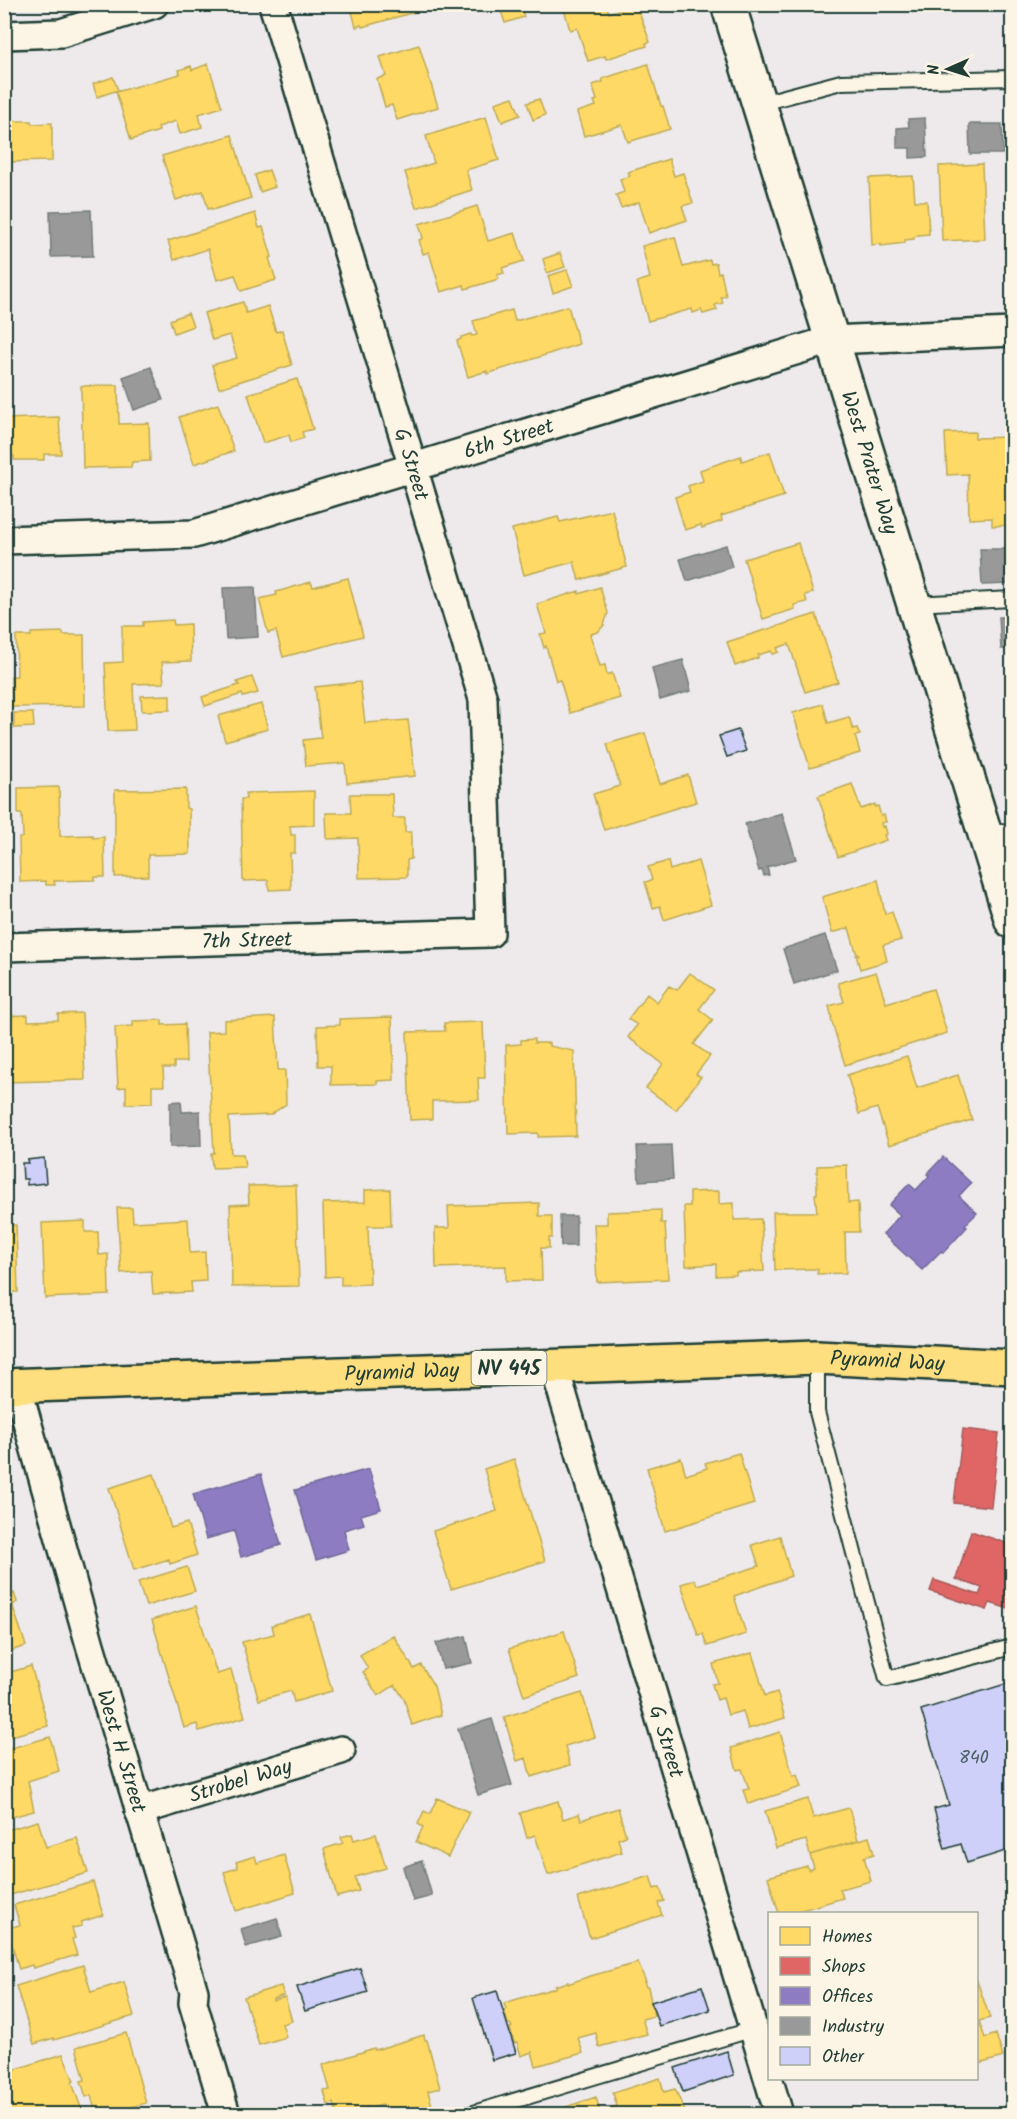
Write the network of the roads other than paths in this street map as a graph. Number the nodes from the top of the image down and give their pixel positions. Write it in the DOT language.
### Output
graph roads {
  1 [pos="154,4"];
  2 [pos="273,4"];
  3 [pos="728,4"];
  4 [pos="4,35"];
  5 [pos="1012,78"];
  6 [pos="758,104"];
  7 [pos="1012,332"];
  8 [pos="831,340"];
  9 [pos="413,468"];
  10 [pos="4,540"];
  11 [pos="1012,599"];
  12 [pos="913,604"];
  13 [pos="1000,839"];
  14 [pos="1012,921"];
  15 [pos="490,933"];
  16 [pos="4,948"];
  17 [pos="817,1357"];
  18 [pos="554,1366"];
  19 [pos="1012,1367"];
  20 [pos="11,1386"];
  21 [pos="1012,1647"];
  22 [pos="341,1750"];
  23 [pos="140,1811"];
  24 [pos="754,2029"];
  25 [pos="768,2077"];
  26 [pos="769,2080"];
  27 [pos="226,2115"];
  28 [pos="470,2115"];
  29 [pos="779,2115"];
  1 -- 4 [label="street"];
  2 -- 9 [label="street, G Street"];
  3 -- 6 [label="main road, West Prater Way"];
  5 -- 6 [label="lane"];
  6 -- 8 [label="main road, West Prater Way"];
  7 -- 8 [label="street, 6th Street"];
  8 -- 9 [label="street, 6th Street"];
  8 -- 12 [label="main road, West Prater Way"];
  9 -- 10 [label="street, 6th Street"];
  9 -- 15 [label="street, G Street"];
  11 -- 12 [label="lane"];
  12 -- 13 [label="main road, West Prater Way"];
  13 -- 14 [label="main road, West Prater Way"];
  15 -- 16 [label="street, 7th Street"];
  17 -- 18 [label="main road, Pyramid Way / NV 445"];
  17 -- 19 [label="main road, Pyramid Way / NV 445"];
  17 -- 21 [label="lane"];
  18 -- 20 [label="main road, Pyramid Way / NV 445"];
  18 -- 24 [label="street, G Street"];
  20 -- 23 [label="street, West H Street"];
  22 -- 23 [label="street, Strobel Way"];
  23 -- 27 [label="street, West H Street"];
  24 -- 25 [label="street, G Street"];
  24 -- 28 [label="lane"];
  26 -- 29 [label="street, G Street"];
}
